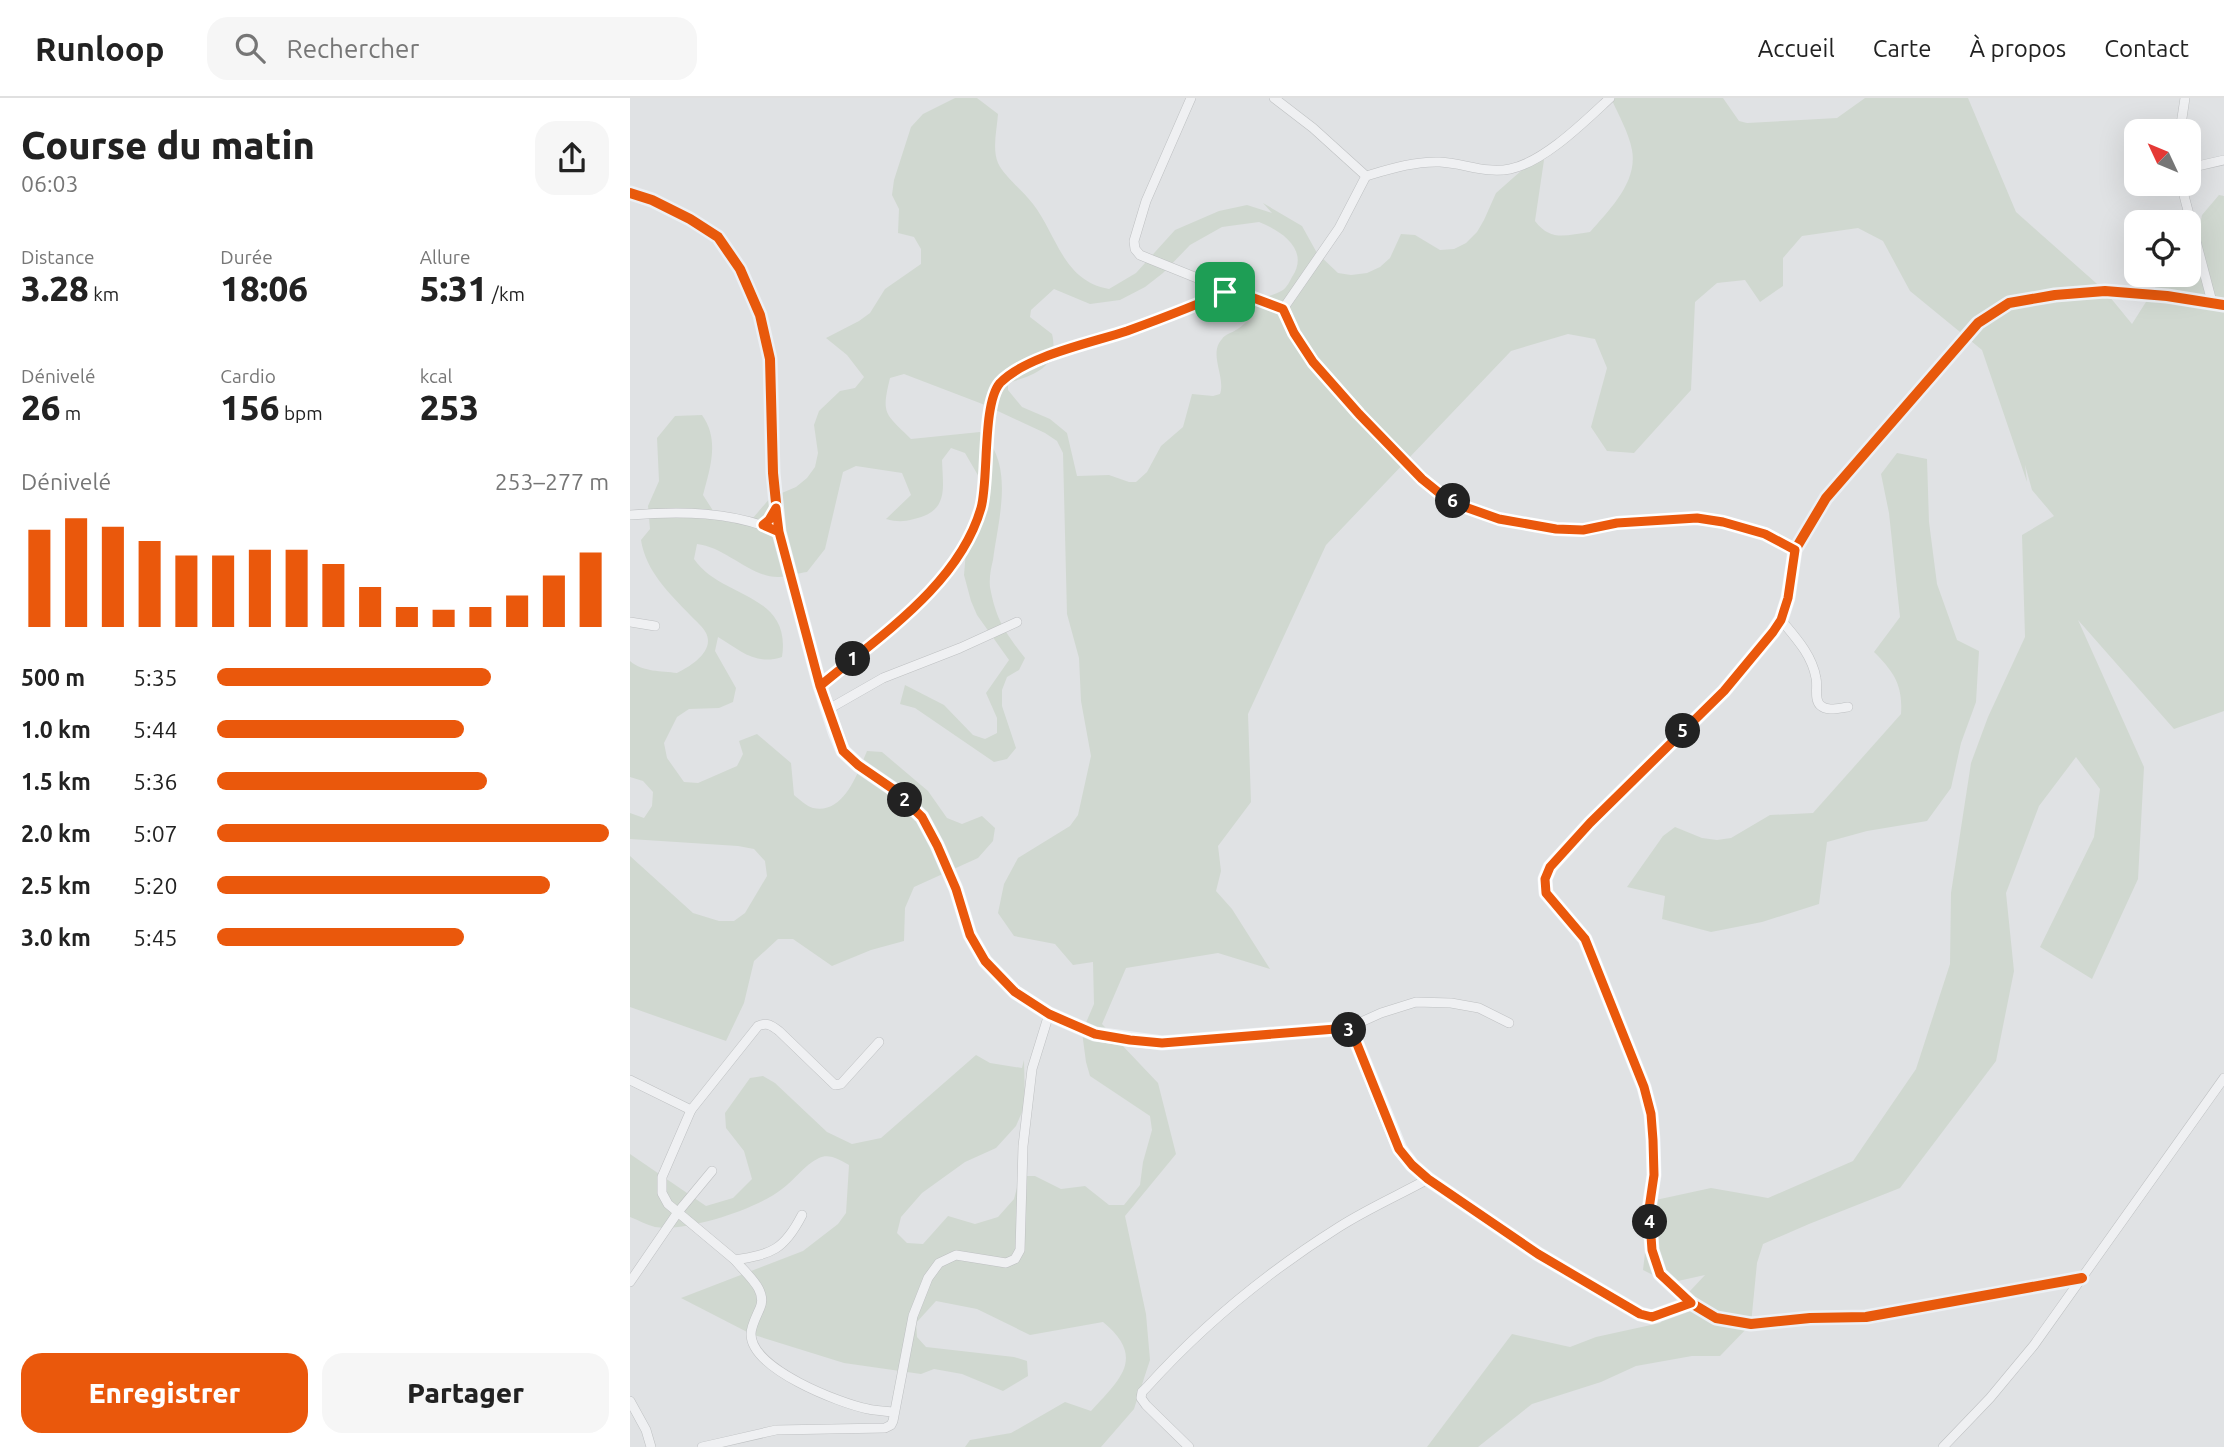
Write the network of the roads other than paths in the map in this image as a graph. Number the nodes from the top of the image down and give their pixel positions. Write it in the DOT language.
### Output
graph roads {
  1 [pos="1191,98"];
  2 [pos="1274,98"];
  3 [pos="1610,98"];
  4 [pos="2185,98"];
  5 [pos="2181,119"];
  6 [pos="2224,160"];
  7 [pos="2202,165"];
  8 [pos="1366,176"];
  9 [pos="630,193"];
  10 [pos="2184,196"];
  11 [pos="1225,292"];
  12 [pos="2212,302"];
  13 [pos="2224,305"];
  14 [pos="1283,309"];
  15 [pos="776,508"];
  16 [pos="630,515"];
  17 [pos="763,525"];
  18 [pos="779,532"];
  19 [pos="1795,550"];
  20 [pos="1781,620"];
  21 [pos="630,622"];
  22 [pos="1017,622"];
  23 [pos="655,626"];
  24 [pos="820,686"];
  25 [pos="1847,707"];
  26 [pos="827,710"];
  27 [pos="1049,1014"];
  28 [pos="1509,1023"];
  29 [pos="1348,1028"];
  30 [pos="879,1042"];
  31 [pos="2224,1078"];
  32 [pos="630,1080"];
  33 [pos="691,1110"];
  34 [pos="712,1171"];
  35 [pos="1428,1179"];
  36 [pos="678,1212"];
  37 [pos="802,1215"];
  38 [pos="735,1260"];
  39 [pos="2082,1278"];
  40 [pos="630,1282"];
  41 [pos="1691,1303"];
  42 [pos="630,1401"];
  43 [pos="894,1412"];
  44 [pos="651,1447"];
  45 [pos="702,1447"];
  46 [pos="1189,1447"];
  47 [pos="1943,1447"];
  1 -- 11 [label="street"];
  2 -- 8 [label="street"];
  3 -- 8 [label="street"];
  4 -- 5 [label="street"];
  6 -- 7 [label="street"];
  8 -- 14 [label="street"];
  9 -- 15 [label="street"];
  10 -- 12 [label="street"];
  11 -- 14 [label="street"];
  11 -- 24 [label="street"];
  12 -- 13 [label="street"];
  12 -- 19 [label="street"];
  14 -- 19 [label="street"];
  15 -- 17 [label="street"];
  15 -- 18 [label="street"];
  16 -- 17 [label="street"];
  17 -- 18 [label="street"];
  18 -- 24 [label="street"];
  19 -- 20 [label="street"];
  20 -- 25 [label="street"];
  20 -- 41 [label="street"];
  21 -- 23 [label="street"];
  22 -- 26 [label="street"];
  24 -- 26 [label="street"];
  26 -- 27 [label="street"];
  27 -- 29 [label="street"];
  27 -- 43 [label="street"];
  28 -- 29 [label="street"];
  29 -- 35 [label="street"];
  30 -- 33 [label="street"];
  31 -- 39 [label="street"];
  32 -- 33 [label="street"];
  33 -- 36 [label="street"];
  34 -- 36 [label="street"];
  35 -- 41 [label="street"];
  35 -- 46 [label="street"];
  36 -- 38 [label="street"];
  36 -- 40 [label="street"];
  37 -- 38 [label="street"];
  38 -- 43 [label="street"];
  39 -- 41 [label="street"];
  39 -- 47 [label="street"];
  42 -- 44 [label="street"];
  43 -- 45 [label="street"];
}
